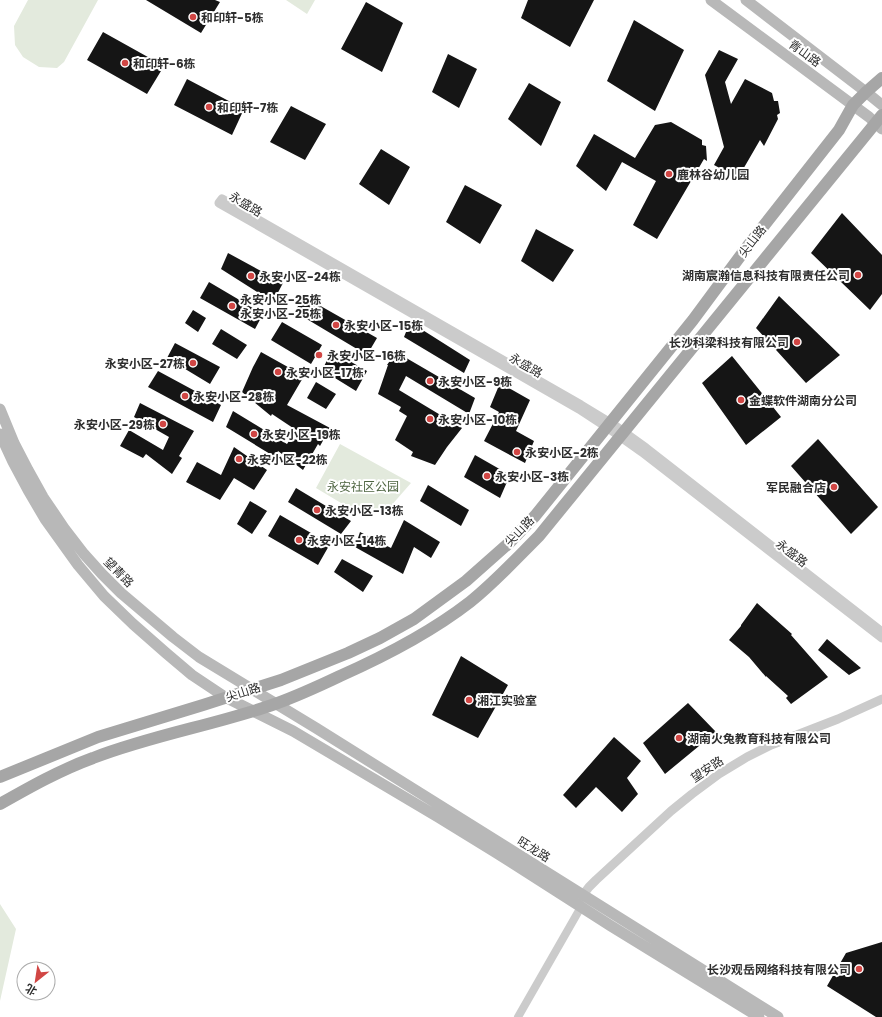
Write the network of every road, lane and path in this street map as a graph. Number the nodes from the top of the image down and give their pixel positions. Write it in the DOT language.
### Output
graph roads {
  1 [pos="711,0"];
  2 [pos="746,0"];
  3 [pos="882,78"];
  4 [pos="866,92"];
  5 [pos="853,105"];
  6 [pos="882,105"];
  7 [pos="880,122"];
  8 [pos="0,409"];
  9 [pos="608,425"];
  10 [pos="0,434"];
  11 [pos="622,435"];
  12 [pos="882,632"];
  13 [pos="882,638"];
  14 [pos="251,690"];
  15 [pos="226,698"];
  16 [pos="882,699"];
  17 [pos="275,703"];
  18 [pos="882,705"];
  19 [pos="253,711"];
  20 [pos="0,777"];
  21 [pos="0,804"];
  22 [pos="582,901"];
  23 [pos="518,1017"];
  24 [pos="758,1017"];
  25 [pos="778,1017"];
  1 -- 5 [label="main road, 青山路"];
  2 -- 4 [label="main road, 青山路"];
  3 -- 4 [label="main road, 尖山路"];
  4 -- 5 [label="main road, 尖山路"];
  4 -- 6 [label="main road, 青山路"];
  5 -- 7 [label="main road, 青山路"];
  5 -- 9 [label="main road, 尖山路"];
  7 -- 11 [label="main road, 尖山路"];
  8 -- 14 [label="main road, 望青路"];
  9 -- 9 [label="street, 永盛路"];
  9 -- 11 [label="street, 永盛路"];
  9 -- 14 [label="main road, 尖山路"];
  10 -- 15 [label="main road, 望青路"];
  11 -- 12 [label="street, 永盛路"];
  11 -- 13 [label="street, 永盛路"];
  11 -- 17 [label="main road, 尖山路"];
  14 -- 15 [label="main road, 尖山路"];
  14 -- 17 [label="main road, 望青路"];
  15 -- 19 [label="main road, 望青路"];
  15 -- 20 [label="main road, 尖山路"];
  16 -- 22 [label="street, 望安路"];
  17 -- 19 [label="main road, 尖山路"];
  17 -- 22 [label="main road, 旺龙路"];
  18 -- 22 [label="street, 望安路"];
  19 -- 21 [label="main road, 尖山路"];
  19 -- 22 [label="main road, 旺龙路"];
  22 -- 23 [label="street"];
  22 -- 24 [label="main road, 旺龙路"];
  22 -- 25 [label="main road, 旺龙路"];
}
